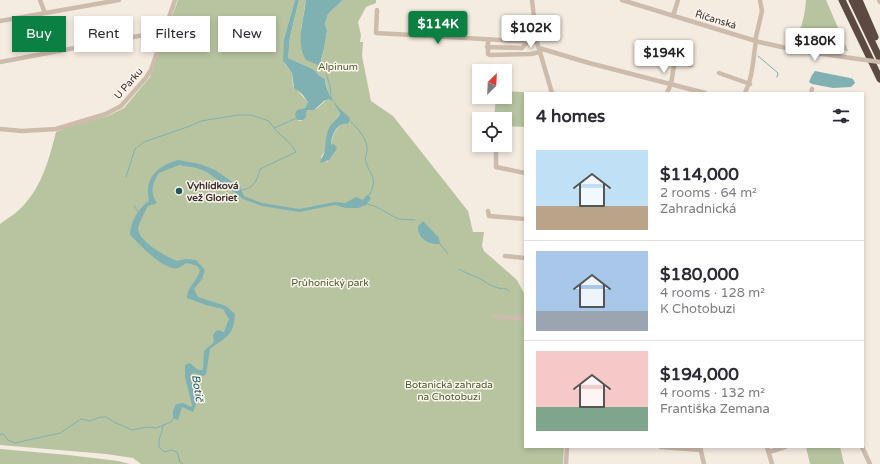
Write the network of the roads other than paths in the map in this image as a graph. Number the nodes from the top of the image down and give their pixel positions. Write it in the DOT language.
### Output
graph roads {
  1 [pos="40,0"];
  2 [pos="85,0"];
  3 [pos="119,0"];
  4 [pos="175,0"];
  5 [pos="532,0"];
  6 [pos="622,0"];
  7 [pos="678,0"];
  8 [pos="760,0"];
  9 [pos="842,0"];
  10 [pos="852,0"];
  11 [pos="860,0"];
  12 [pos="87,6"];
  13 [pos="377,10"];
  14 [pos="45,13"];
  15 [pos="170,16"];
  16 [pos="673,16"];
  17 [pos="0,21"];
  18 [pos="141,36"];
  19 [pos="488,40"];
  20 [pos="756,41"];
  21 [pos="527,42"];
  22 [pos="537,42"];
  23 [pos="487,47"];
  24 [pos="880,49"];
  25 [pos="540,50"];
  26 [pos="648,51"];
  27 [pos="157,52"];
  28 [pos="880,59"];
  29 [pos="675,60"];
  30 [pos="0,62"];
  31 [pos="880,62"];
  32 [pos="691,65"];
  33 [pos="719,73"];
  34 [pos="880,79"];
  35 [pos="671,84"];
  36 [pos="750,84"];
  37 [pos="552,92"];
  38 [pos="667,92"];
  39 [pos="700,92"];
  40 [pos="746,92"];
  41 [pos="0,129"];
  42 [pos="496,152"];
  43 [pos="524,173"];
  44 [pos="488,211"];
  45 [pos="524,219"];
  46 [pos="505,256"];
  47 [pos="524,258"];
  48 [pos="494,316"];
  49 [pos="524,319"];
  50 [pos="567,448"];
  51 [pos="681,448"];
  52 [pos="779,448"];
  53 [pos="862,448"];
  54 [pos="701,449"];
  55 [pos="768,450"];
  56 [pos="566,464"];
  57 [pos="704,464"];
  58 [pos="772,464"];
  59 [pos="870,464"];
  1 -- 14 [label="street"];
  2 -- 12 [label="street"];
  3 -- 12 [label="street"];
  4 -- 15 [label="street, U Parku"];
  5 -- 22 [label="street"];
  6 -- 16 [label="street, Říčanská"];
  7 -- 16 [label="street"];
  8 -- 20 [label="street"];
  9 -- 34 [label="highway"];
  10 -- 28 [label="highway"];
  11 -- 24 [label="highway"];
  12 -- 14 [label="street"];
  13 -- 19 [label="street"];
  14 -- 17 [label="street"];
  16 -- 20 [label="street, Říčanská"];
  18 -- 30 [label="street"];
  19 -- 21 [label="street"];
  19 -- 23 [label="street"];
  20 -- 31 [label="street, Říčanská, bridge"];
  20 -- 36 [label="street"];
  21 -- 22 [label="street"];
  21 -- 23 [label="street"];
  22 -- 25 [label="street"];
  23 -- 25 [label="street"];
  25 -- 35 [label="street"];
  25 -- 37 [label="street"];
  26 -- 29 [label="street"];
  27 -- 41 [label="street, U Parku"];
  29 -- 32 [label="street"];
  29 -- 35 [label="street"];
  33 -- 36 [label="street"];
  35 -- 38 [label="street"];
  35 -- 39 [label="street"];
  36 -- 40 [label="street"];
  42 -- 43 [label="street"];
  44 -- 45 [label="street"];
  46 -- 47 [label="street"];
  48 -- 49 [label="street"];
  50 -- 56 [label="street"];
  51 -- 54 [label="street"];
  52 -- 55 [label="street"];
  53 -- 59 [label="street"];
  54 -- 57 [label="street"];
  55 -- 58 [label="street"];
}
